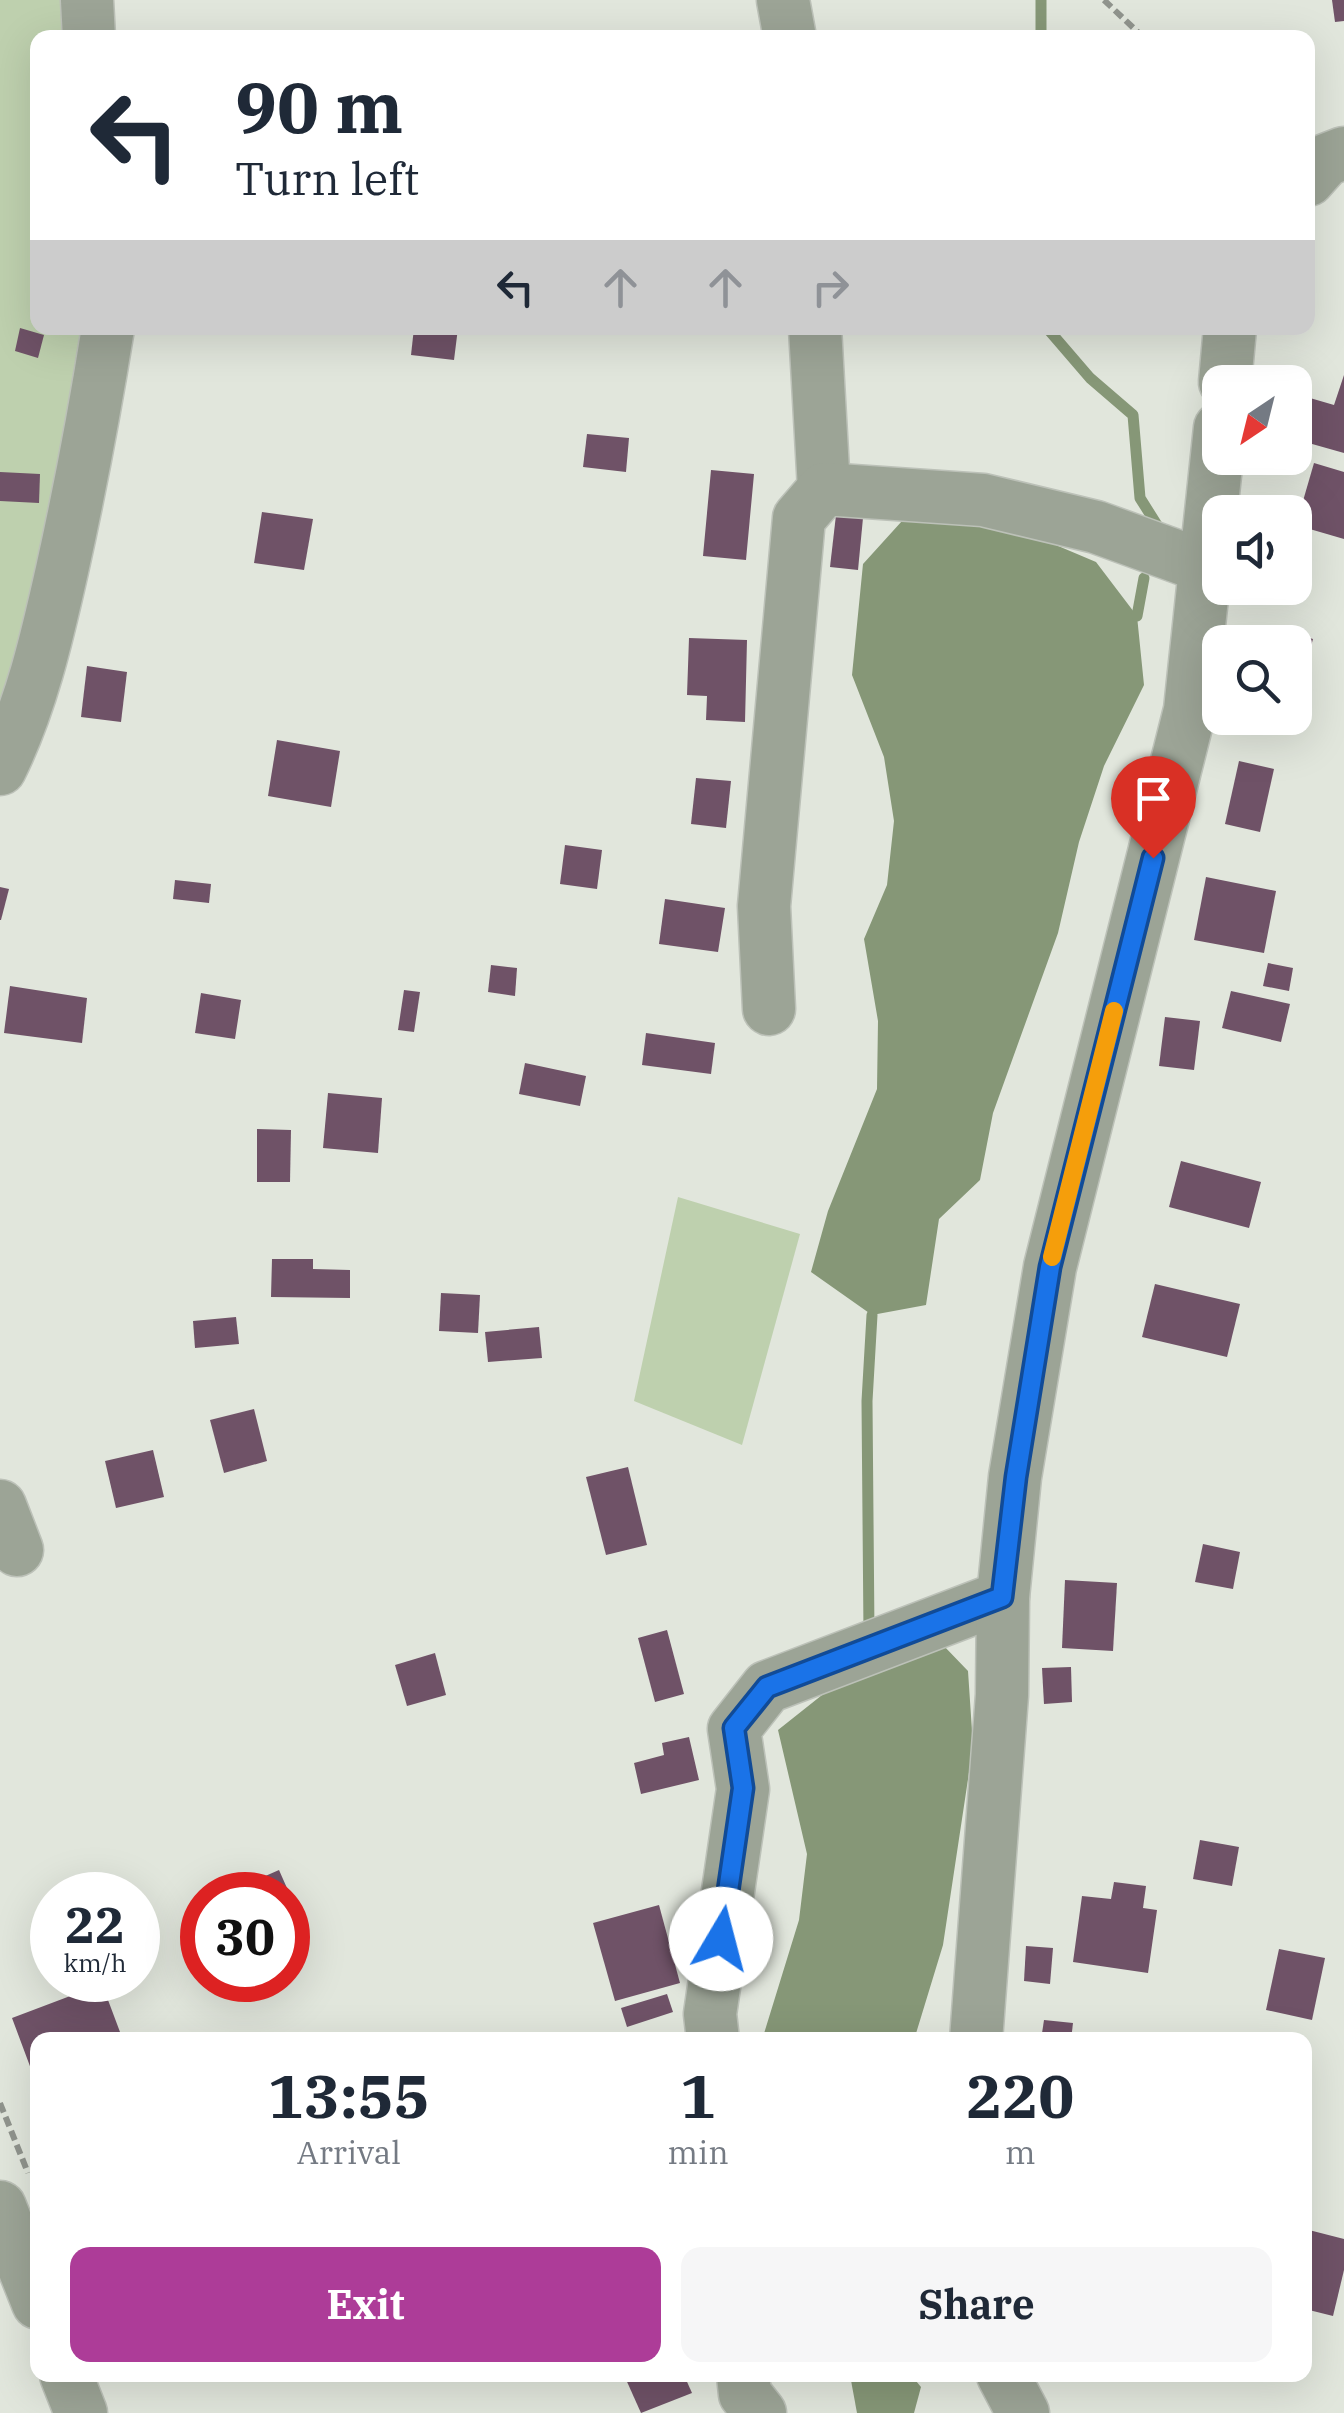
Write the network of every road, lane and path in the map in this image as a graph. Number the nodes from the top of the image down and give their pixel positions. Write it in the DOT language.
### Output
graph roads {
  1 [pos="87,0"];
  2 [pos="783,0"];
  3 [pos="1104,0"];
  4 [pos="89,30"];
  5 [pos="789,30"];
  6 [pos="1136,30"];
  7 [pos="1344,153"];
  8 [pos="1315,172"];
  9 [pos="107,335"];
  10 [pos="815,335"];
  11 [pos="1229,335"];
  12 [pos="1227,365"];
  13 [pos="824,488"];
  14 [pos="1202,566"];
  15 [pos="1202,603"];
  16 [pos="0,769"];
  17 [pos="769,1009"];
  18 [pos="1002,1597"];
  19 [pos="712,2032"];
  20 [pos="977,2032"];
  21 [pos="0,2102"];
  22 [pos="16,2194"];
  23 [pos="30,2263"];
  24 [pos="69,2382"];
  25 [pos="744,2382"];
  26 [pos="1007,2382"];
  27 [pos="81,2413"];
  28 [pos="760,2413"];
  29 [pos="1023,2413"];
  1 -- 4 [label="street"];
  2 -- 5 [label="street"];
  3 -- 6 [label="path"];
  7 -- 8 [label="street"];
  9 -- 16 [label="street"];
  10 -- 13 [label="street"];
  11 -- 12 [label="street"];
  13 -- 14 [label="street"];
  13 -- 17 [label="street"];
  15 -- 18 [label="street"];
  18 -- 19 [label="street"];
  18 -- 20 [label="street"];
  21 -- 22 [label="path"];
  22 -- 23 [label="street"];
  24 -- 27 [label="street"];
  25 -- 28 [label="street"];
  26 -- 29 [label="street"];
}
